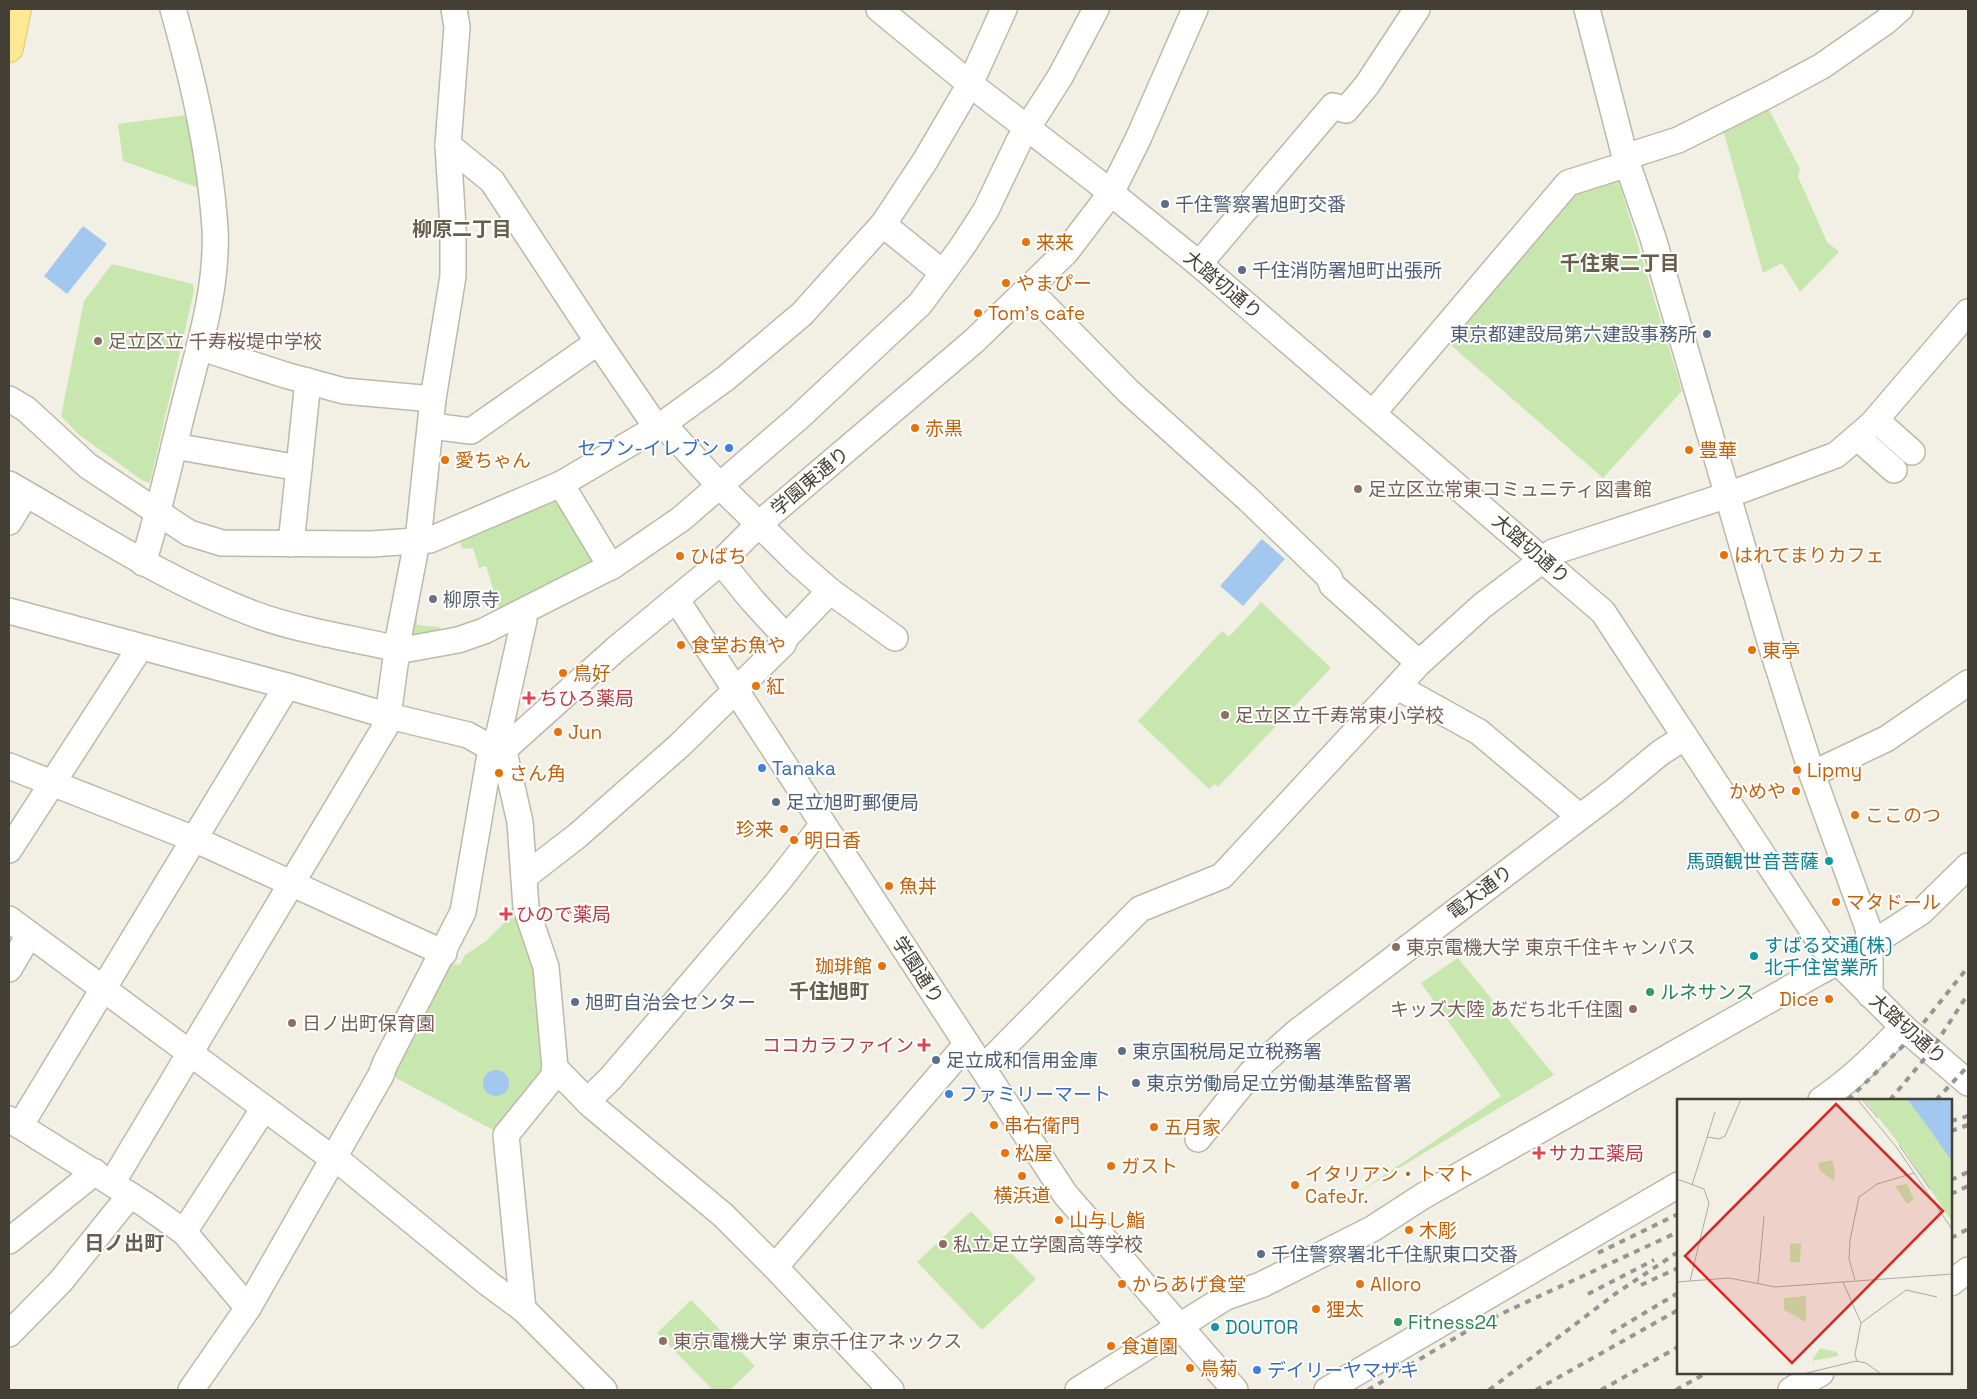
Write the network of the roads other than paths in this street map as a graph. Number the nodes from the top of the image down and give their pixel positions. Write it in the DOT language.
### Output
graph roads {
  1 [pos="17,9"];
  2 [pos="173,9"];
  3 [pos="454,9"];
  4 [pos="880,9"];
  5 [pos="1004,9"];
  6 [pos="1096,9"];
  7 [pos="1195,9"];
  8 [pos="1417,9"];
  9 [pos="1587,9"];
  10 [pos="1900,9"];
  11 [pos="9,48"];
  12 [pos="970,84"];
  13 [pos="1027,127"];
  14 [pos="448,144"];
  15 [pos="1627,161"];
  16 [pos="1112,193"];
  17 [pos="884,223"];
  18 [pos="1199,264"];
  19 [pos="943,273"];
  20 [pos="1028,289"];
  21 [pos="1968,312"];
  22 [pos="598,342"];
  23 [pos="199,348"];
  24 [pos="308,381"];
  25 [pos="9,399"];
  26 [pos="433,399"];
  27 [pos="1373,412"];
  28 [pos="1876,420"];
  29 [pos="431,426"];
  30 [pos="660,426"];
  31 [pos="1857,436"];
  32 [pos="174,446"];
  33 [pos="1912,452"];
  34 [pos="299,468"];
  35 [pos="1894,470"];
  36 [pos="561,484"];
  37 [pos="719,485"];
  38 [pos="17,489"];
  39 [pos="1728,495"];
  40 [pos="158,514"];
  41 [pos="9,522"];
  42 [pos="759,524"];
  43 [pos="417,542"];
  44 [pos="291,544"];
  45 [pos="1542,559"];
  46 [pos="721,562"];
  47 [pos="143,563"];
  48 [pos="611,567"];
  49 [pos="830,591"];
  50 [pos="676,599"];
  51 [pos="9,611"];
  52 [pos="521,613"];
  53 [pos="786,637"];
  54 [pos="895,638"];
  55 [pos="137,646"];
  56 [pos="398,648"];
  57 [pos="1419,663"];
  58 [pos="1968,683"];
  59 [pos="287,686"];
  60 [pos="1398,687"];
  61 [pos="736,689"];
  62 [pos="389,716"];
  63 [pos="1685,737"];
  64 [pos="491,749"];
  65 [pos="9,766"];
  66 [pos="1812,774"];
  67 [pos="50,783"];
  68 [pos="1579,816"];
  69 [pos="823,824"];
  70 [pos="194,839"];
  71 [pos="9,850"];
  72 [pos="1968,866"];
  73 [pos="524,877"];
  74 [pos="291,885"];
  75 [pos="9,919"];
  76 [pos="30,935"];
  77 [pos="1870,945"];
  78 [pos="444,953"];
  79 [pos="1838,963"];
  80 [pos="9,969"];
  81 [pos="103,987"];
  82 [pos="1870,995"];
  83 [pos="1903,1027"];
  84 [pos="967,1044"];
  85 [pos="190,1054"];
  86 [pos="555,1068"];
  87 [pos="984,1068"];
  88 [pos="1968,1083"];
  89 [pos="1822,1099"];
  90 [pos="587,1101"];
  91 [pos="264,1108"];
  92 [pos="14,1122"];
  93 [pos="1198,1138"];
  94 [pos="334,1157"];
  95 [pos="112,1183"];
  96 [pos="1677,1187"];
  97 [pos="184,1232"];
  98 [pos="9,1241"];
  99 [pos="775,1267"];
  100 [pos="1968,1270"];
  101 [pos="1952,1282"];
  102 [pos="248,1308"];
  103 [pos="523,1309"];
  104 [pos="1180,1325"];
  105 [pos="9,1334"];
  106 [pos="1819,1374"];
  107 [pos="191,1390"];
  108 [pos="604,1390"];
  109 [pos="891,1390"];
  110 [pos="1078,1390"];
  111 [pos="1235,1390"];
  112 [pos="1327,1390"];
  113 [pos="1791,1390"];
  1 -- 11 [label="main road"];
  2 -- 23 [label="street"];
  3 -- 14 [label="street"];
  4 -- 12 [label="street, 大踏切通り"];
  5 -- 12 [label="street"];
  6 -- 13 [label="street"];
  7 -- 16 [label="street, 学園東通り"];
  8 -- 18 [label="street"];
  9 -- 15 [label="street"];
  10 -- 15 [label="street"];
  12 -- 13 [label="street, 大踏切通り"];
  12 -- 17 [label="street"];
  13 -- 16 [label="street, 大踏切通り"];
  13 -- 19 [label="street"];
  14 -- 22 [label="street"];
  14 -- 26 [label="street"];
  15 -- 27 [label="street"];
  15 -- 39 [label="street"];
  16 -- 18 [label="street, 大踏切通り"];
  16 -- 20 [label="street, 学園東通り"];
  17 -- 19 [label="street"];
  17 -- 30 [label="street"];
  18 -- 27 [label="street, 大踏切通り"];
  19 -- 37 [label="street"];
  20 -- 42 [label="street, 学園東通り"];
  20 -- 57 [label="street"];
  21 -- 28 [label="street"];
  22 -- 29 [label="street"];
  22 -- 30 [label="street"];
  23 -- 24 [label="street"];
  23 -- 32 [label="street"];
  24 -- 26 [label="street"];
  24 -- 34 [label="street"];
  25 -- 40 [label="street"];
  26 -- 29 [label="street"];
  27 -- 45 [label="street, 大踏切通り"];
  28 -- 31 [label="street"];
  28 -- 33 [label="street"];
  29 -- 43 [label="street"];
  30 -- 36 [label="street"];
  30 -- 37 [label="street"];
  31 -- 35 [label="street"];
  31 -- 39 [label="street"];
  32 -- 34 [label="street"];
  32 -- 40 [label="street"];
  34 -- 44 [label="street"];
  36 -- 43 [label="street"];
  36 -- 48 [label="street"];
  37 -- 42 [label="street"];
  37 -- 48 [label="street"];
  38 -- 41 [label="street"];
  38 -- 47 [label="street"];
  39 -- 45 [label="street"];
  39 -- 66 [label="street"];
  40 -- 44 [label="street"];
  40 -- 47 [label="street"];
  42 -- 46 [label="street, 学園東通り"];
  42 -- 49 [label="street"];
  43 -- 44 [label="street"];
  43 -- 56 [label="street"];
  45 -- 57 [label="street"];
  45 -- 63 [label="street, 大踏切通り"];
  46 -- 50 [label="street, 学園東通り"];
  46 -- 53 [label="street"];
  47 -- 56 [label="street"];
  48 -- 52 [label="street"];
  49 -- 53 [label="street"];
  49 -- 54 [label="street"];
  50 -- 61 [label="street, 学園通り"];
  50 -- 64 [label="street, 学園東通り"];
  51 -- 55 [label="street"];
  52 -- 56 [label="street"];
  52 -- 64 [label="street"];
  53 -- 61 [label="street"];
  55 -- 59 [label="street"];
  55 -- 67 [label="street"];
  56 -- 62 [label="street"];
  57 -- 60 [label="street"];
  58 -- 66 [label="street"];
  59 -- 62 [label="street"];
  59 -- 70 [label="street"];
  60 -- 68 [label="street"];
  60 -- 87 [label="street"];
  61 -- 69 [label="street, 学園通り"];
  61 -- 73 [label="street"];
  62 -- 64 [label="street"];
  62 -- 74 [label="street"];
  63 -- 68 [label="street, 電大通り"];
  63 -- 79 [label="street, 大踏切通り"];
  64 -- 73 [label="street"];
  64 -- 78 [label="street"];
  65 -- 67 [label="street"];
  66 -- 77 [label="street"];
  67 -- 70 [label="street"];
  67 -- 71 [label="street"];
  68 -- 93 [label="street, 電大通り"];
  69 -- 84 [label="street, 学園通り"];
  69 -- 90 [label="street"];
  70 -- 74 [label="street"];
  70 -- 81 [label="street"];
  72 -- 77 [label="street"];
  73 -- 86 [label="street"];
  74 -- 78 [label="street"];
  74 -- 85 [label="street"];
  75 -- 76 [label="street"];
  76 -- 80 [label="street"];
  76 -- 81 [label="street"];
  77 -- 79 [label="street"];
  77 -- 82 [label="street"];
  78 -- 94 [label="street"];
  79 -- 82 [label="street, 大踏切通り"];
  79 -- 104 [label="street"];
  81 -- 85 [label="street"];
  81 -- 92 [label="street"];
  82 -- 83 [label="street, 大踏切通り"];
  83 -- 88 [label="street, 大踏切通り"];
  83 -- 89 [label="street"];
  84 -- 87 [label="street, 学園通り"];
  84 -- 99 [label="street"];
  85 -- 91 [label="street"];
  85 -- 95 [label="street"];
  86 -- 90 [label="street"];
  86 -- 103 [label="street"];
  87 -- 104 [label="street, 学園通り"];
  90 -- 99 [label="street"];
  91 -- 94 [label="street"];
  91 -- 97 [label="street"];
  92 -- 95 [label="street"];
  94 -- 102 [label="street"];
  94 -- 103 [label="street"];
  95 -- 97 [label="street"];
  95 -- 98 [label="street"];
  95 -- 105 [label="street"];
  96 -- 112 [label="street"];
  97 -- 102 [label="street"];
  99 -- 109 [label="street"];
  100 -- 101 [label="street"];
  102 -- 107 [label="street"];
  103 -- 108 [label="street"];
  104 -- 110 [label="street"];
  104 -- 111 [label="street, 学園通り"];
  106 -- 113 [label="street"];
}
